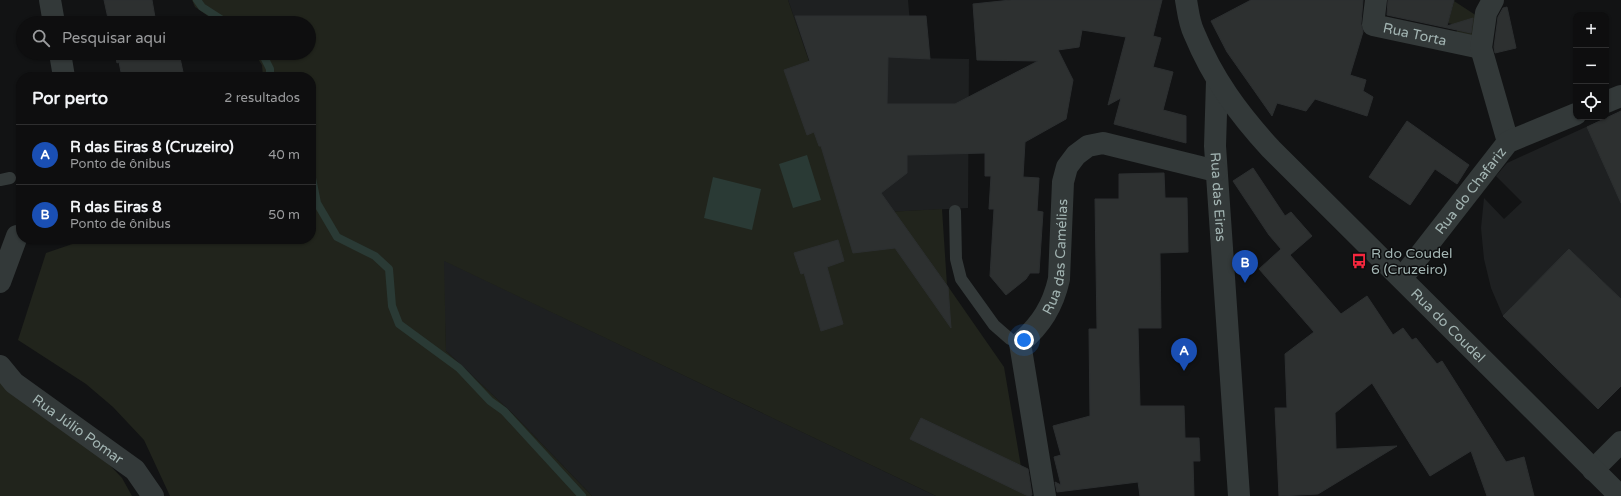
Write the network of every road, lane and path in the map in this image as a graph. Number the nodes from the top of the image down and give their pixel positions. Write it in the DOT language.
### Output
graph roads {
  1 [pos="50,0"];
  2 [pos="1186,0"];
  3 [pos="1376,0"];
  4 [pos="1494,0"];
  5 [pos="53,16"];
  6 [pos="1482,48"];
  7 [pos="61,60"];
  8 [pos="63,72"];
  9 [pos="1217,81"];
  10 [pos="1621,96"];
  11 [pos="1609,101"];
  12 [pos="1573,115"];
  13 [pos="1508,142"];
  14 [pos="1216,171"];
  15 [pos="955,212"];
  16 [pos="15,235"];
  17 [pos="1402,278"];
  18 [pos="0,282"];
  19 [pos="1020,343"];
  20 [pos="0,366"];
  21 [pos="1621,442"];
  22 [pos="1593,470"];
  23 [pos="153,496"];
  24 [pos="1045,496"];
  25 [pos="1239,496"];
  26 [pos="1620,496"];
  1 -- 5 [label="street"];
  2 -- 9 [label="street, Rua das Eiras"];
  3 -- 6 [label="street, Rua Torta"];
  4 -- 6 [label="street"];
  6 -- 13 [label="street"];
  7 -- 8 [label="street"];
  9 -- 14 [label="street, Rua das Eiras"];
  9 -- 17 [label="street, Rua do Coudel"];
  10 -- 11 [label="street"];
  12 -- 13 [label="street, Rua do Chafariz"];
  13 -- 17 [label="street, Rua do Chafariz"];
  14 -- 19 [label="street, Rua das Camélias"];
  14 -- 25 [label="street, Rua das Eiras"];
  15 -- 19 [label="lane"];
  16 -- 18 [label="street"];
  17 -- 22 [label="street, Rua do Coudel"];
  19 -- 24 [label="street"];
  20 -- 23 [label="street, Rua Júlio Pomar"];
  21 -- 22 [label="street"];
  22 -- 26 [label="street, Rua do Coudel"];
}
